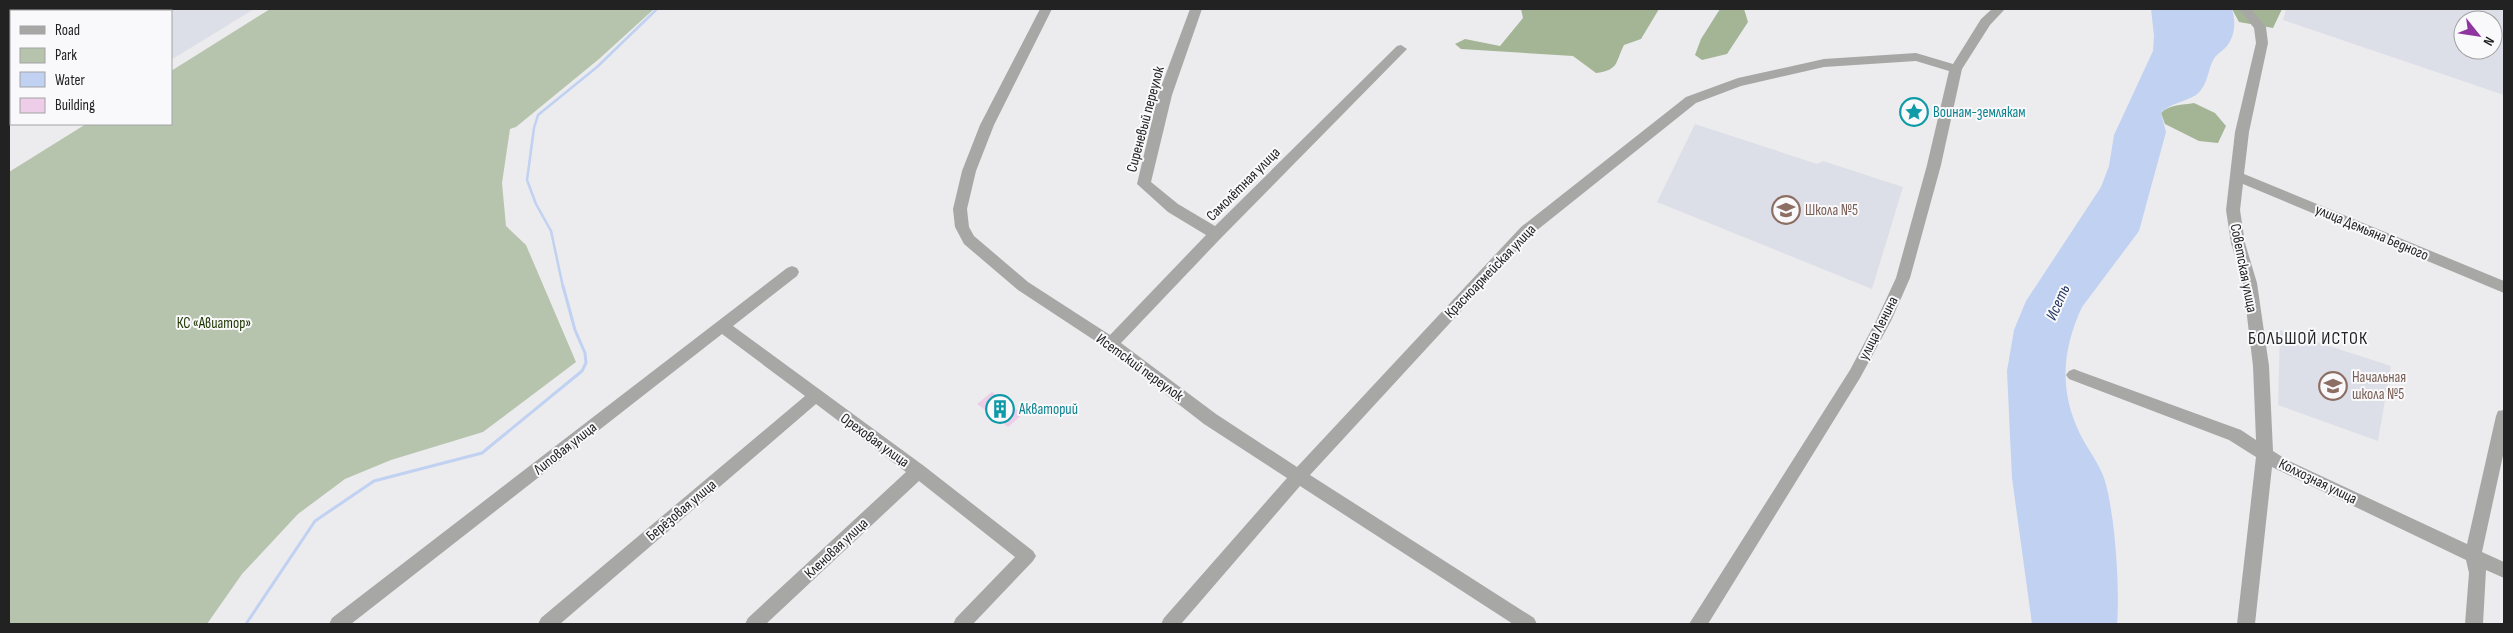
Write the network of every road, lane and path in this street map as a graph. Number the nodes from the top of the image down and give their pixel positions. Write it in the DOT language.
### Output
graph roads {
  1 [pos="1046,9"];
  2 [pos="1196,9"];
  3 [pos="1999,9"];
  4 [pos="2245,9"];
  5 [pos="1401,49"];
  6 [pos="1956,69"];
  7 [pos="2239,177"];
  8 [pos="1216,234"];
  9 [pos="792,272"];
  10 [pos="2504,287"];
  11 [pos="722,326"];
  12 [pos="1111,344"];
  13 [pos="2074,375"];
  14 [pos="815,396"];
  15 [pos="2504,416"];
  16 [pos="2265,453"];
  17 [pos="918,472"];
  18 [pos="1299,476"];
  19 [pos="2473,555"];
  20 [pos="2504,570"];
  21 [pos="338,624"];
  22 [pos="547,624"];
  23 [pos="754,624"];
  24 [pos="962,624"];
  25 [pos="1170,624"];
  26 [pos="1528,624"];
  27 [pos="1698,624"];
  28 [pos="2246,624"];
  29 [pos="2474,624"];
  1 -- 12 [label="street, Исетский переулок"];
  2 -- 8 [label="street, Сиреневый переулок"];
  3 -- 6 [label="street, улица Ленина"];
  4 -- 7 [label="street, Советская улица"];
  5 -- 8 [label="street, Самолётная улица"];
  6 -- 18 [label="street, Красноармейская улица"];
  6 -- 27 [label="street, улица Ленина"];
  7 -- 10 [label="street, улица Демьяна Бедного"];
  7 -- 16 [label="street, Советская улица"];
  8 -- 12 [label="street, Самолётная улица"];
  9 -- 11 [label="street, Липовая улица"];
  11 -- 14 [label="street, Ореховая улица"];
  11 -- 21 [label="street, Липовая улица"];
  12 -- 18 [label="street, Исетский переулок"];
  13 -- 16 [label="street, Колхозная улица"];
  14 -- 17 [label="street, Ореховая улица"];
  14 -- 22 [label="street, Берёзовая улица"];
  15 -- 19 [label="street"];
  16 -- 19 [label="street, Колхозная улица"];
  16 -- 28 [label="street, Советская улица"];
  17 -- 23 [label="street, Кленовая улица"];
  17 -- 24 [label="street, Ореховая улица"];
  18 -- 25 [label="street, Красноармейская улица"];
  18 -- 26 [label="street, Исетский переулок"];
  19 -- 20 [label="street, Колхозная улица"];
  19 -- 29 [label="street"];
}
